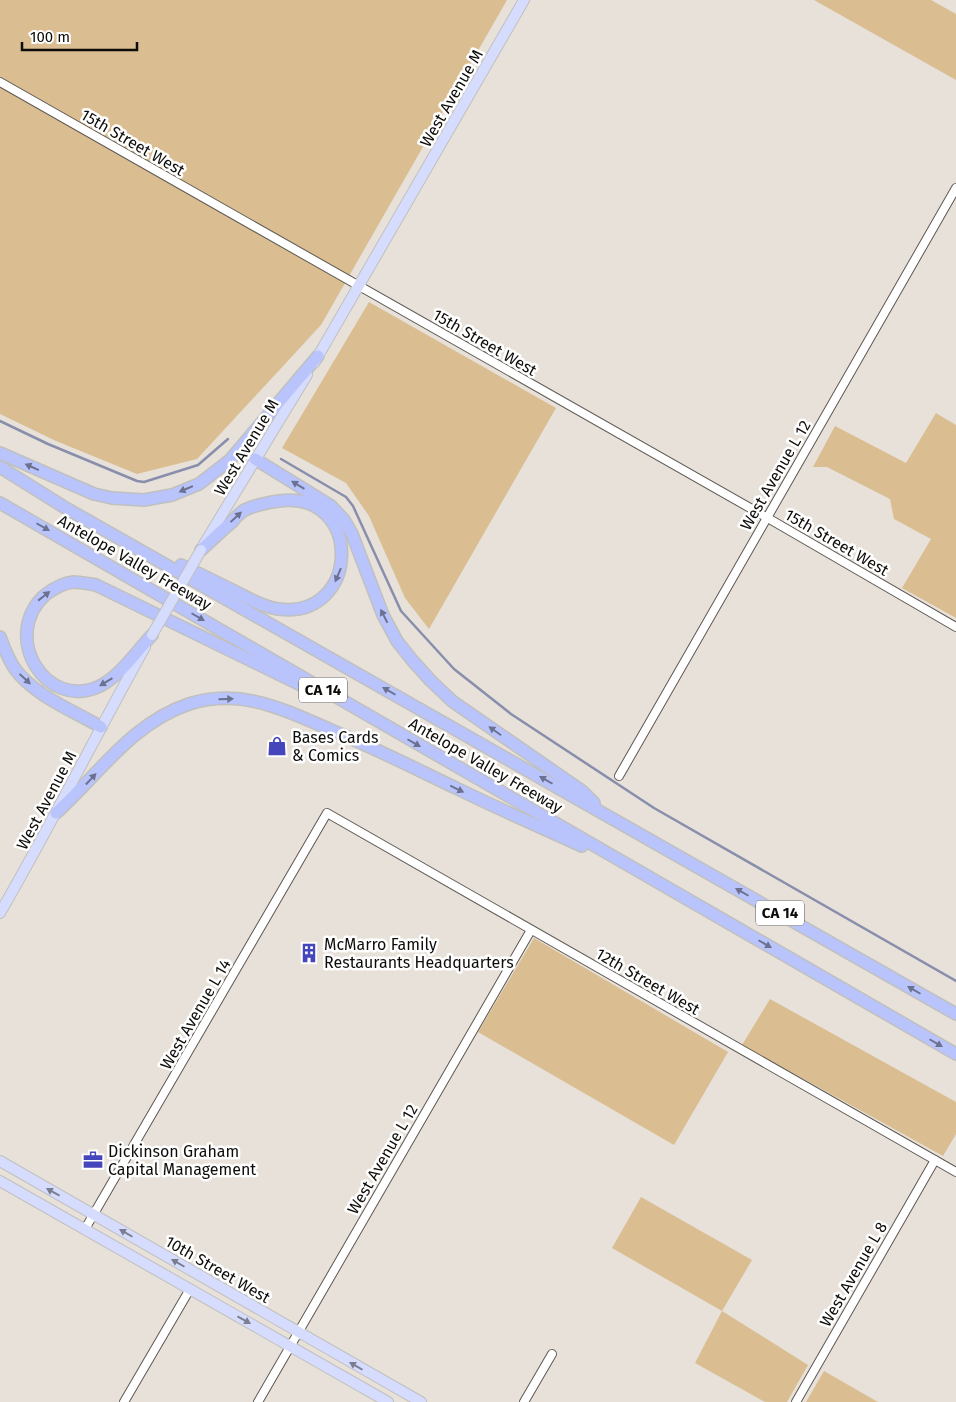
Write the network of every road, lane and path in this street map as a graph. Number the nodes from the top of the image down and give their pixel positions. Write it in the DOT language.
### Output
graph roads {
  1 [pos="524,0"];
  2 [pos="0,82"];
  3 [pos="956,188"];
  4 [pos="360,287"];
  5 [pos="318,356"];
  6 [pos="0,453"];
  7 [pos="255,459"];
  8 [pos="0,467"];
  9 [pos="0,503"];
  10 [pos="64,507"];
  11 [pos="766,517"];
  12 [pos="201,550"];
  13 [pos="956,627"];
  14 [pos="152,635"];
  15 [pos="0,638"];
  16 [pos="384,726"];
  17 [pos="101,727"];
  18 [pos="619,776"];
  19 [pos="56,813"];
  20 [pos="327,813"];
  21 [pos="604,813"];
  22 [pos="647,876"];
  23 [pos="0,913"];
  24 [pos="531,930"];
  25 [pos="956,1014"];
  26 [pos="956,1054"];
  27 [pos="935,1160"];
  28 [pos="0,1162"];
  29 [pos="956,1172"];
  30 [pos="0,1181"];
  31 [pos="94,1215"];
  32 [pos="86,1229"];
  33 [pos="190,1289"];
  34 [pos="298,1333"];
  35 [pos="290,1345"];
  36 [pos="552,1354"];
  37 [pos="124,1402"];
  38 [pos="258,1402"];
  39 [pos="388,1402"];
  40 [pos="421,1402"];
  41 [pos="524,1402"];
  42 [pos="796,1402"];
  1 -- 4 [label="main road, West Avenue M"];
  2 -- 4 [label="street, 15th Street West"];
  3 -- 11 [label="street, West Avenue L 12"];
  4 -- 5 [label="main road, West Avenue M"];
  4 -- 11 [label="street, 15th Street West"];
  5 -- 6 [label="highway, one-way"];
  5 -- 7 [label="main road, West Avenue M"];
  7 -- 12 [label="main road, West Avenue M"];
  21 -- 7 [label="highway, one-way"];
  8 -- 10 [label="highway, Antelope Valley Freeway / CA 14"];
  9 -- 16 [label="highway, Antelope Valley Freeway / CA 14, one-way"];
  12 -- 10 [label="highway, one-way"];
  21 -- 10 [label="highway, Antelope Valley Freeway / CA 14, one-way"];
  11 -- 13 [label="street, 15th Street West"];
  11 -- 18 [label="street, West Avenue L 12"];
  12 -- 14 [label="main road, West Avenue M, bridge"];
  14 -- 16 [label="highway, one-way"];
  14 -- 17 [label="main road, West Avenue M"];
  15 -- 17 [label="highway, one-way"];
  16 -- 22 [label="highway, Antelope Valley Freeway / CA 14, one-way"];
  17 -- 19 [label="main road, West Avenue M"];
  19 -- 22 [label="highway, one-way"];
  19 -- 23 [label="main road, West Avenue M"];
  20 -- 24 [label="street, 12th Street West"];
  20 -- 31 [label="street, West Avenue L 14"];
  25 -- 21 [label="highway, Antelope Valley Freeway / CA 14, one-way"];
  22 -- 26 [label="highway, Antelope Valley Freeway / CA 14, one-way"];
  24 -- 27 [label="street, 12th Street West"];
  24 -- 34 [label="street, West Avenue L 12"];
  27 -- 29 [label="street, 12th Street West"];
  27 -- 42 [label="street, West Avenue L 8"];
  31 -- 28 [label="main road, 10th Street West, one-way"];
  30 -- 32 [label="main road, 10th Street West"];
  31 -- 32 [label="street, West Avenue L 14"];
  34 -- 31 [label="main road, 10th Street West, one-way"];
  32 -- 33 [label="main road, 10th Street West"];
  33 -- 35 [label="main road, 10th Street West, one-way"];
  33 -- 37 [label="street"];
  34 -- 35 [label="street, West Avenue L 12"];
  40 -- 34 [label="main road, 10th Street West, one-way"];
  35 -- 38 [label="street, West Avenue L 12"];
  35 -- 39 [label="main road, 10th Street West"];
  36 -- 41 [label="street"];
}
